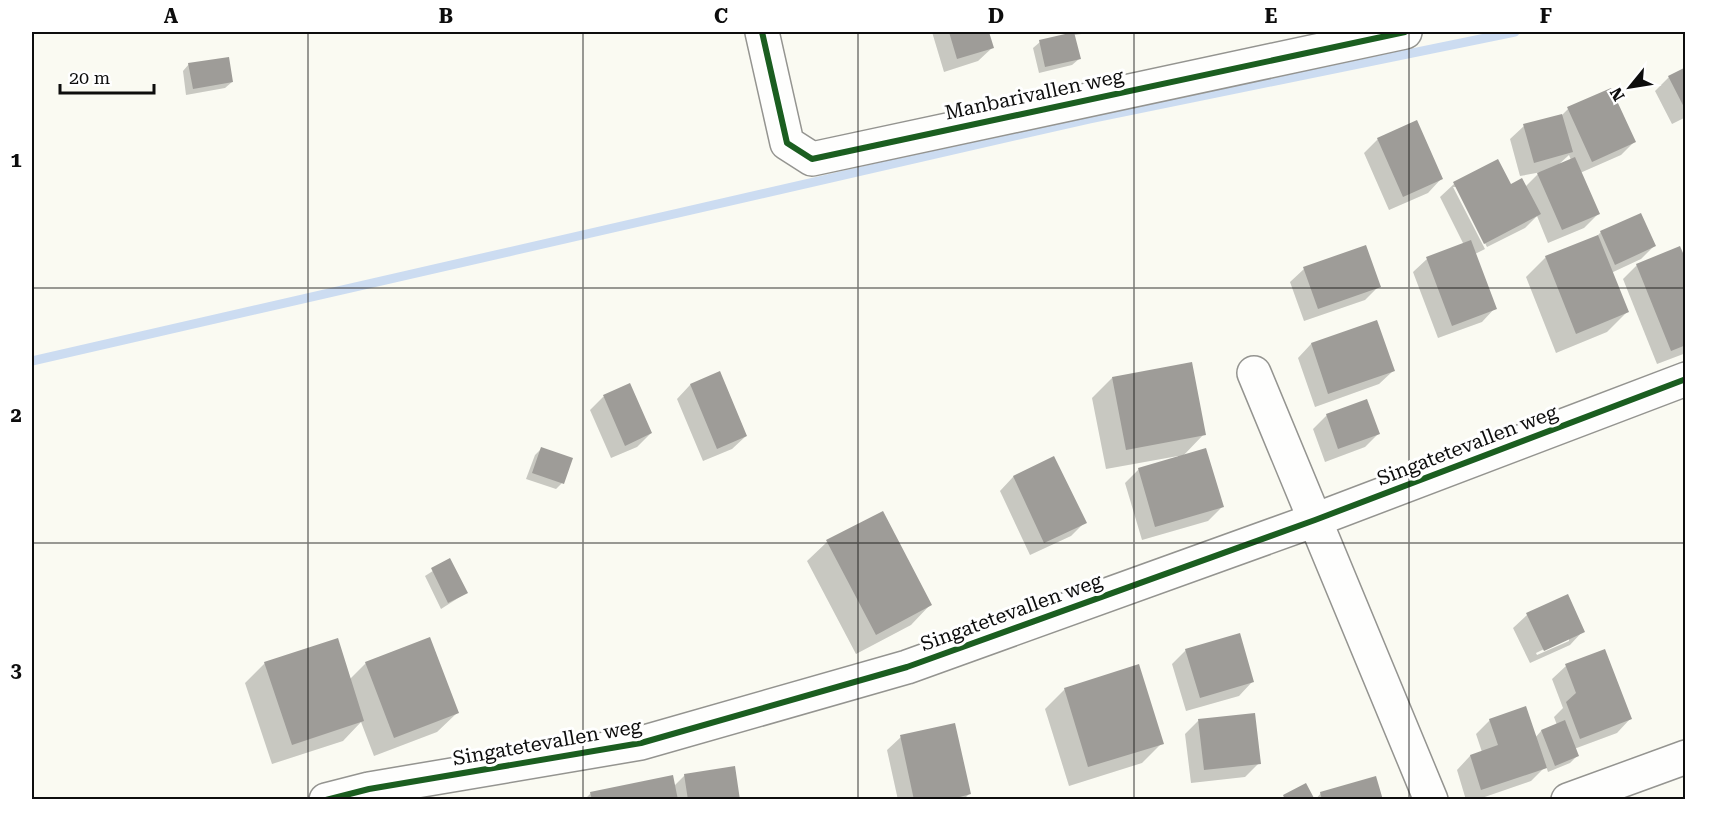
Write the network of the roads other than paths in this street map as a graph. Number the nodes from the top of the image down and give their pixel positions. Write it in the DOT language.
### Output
graph roads {
  1 [pos="762,32"];
  2 [pos="1405,32"];
  3 [pos="1254,373"];
  4 [pos="1686,379"];
  5 [pos="1315,520"];
  6 [pos="1686,757"];
  7 [pos="326,800"];
  8 [pos="1431,800"];
  9 [pos="1568,800"];
  1 -- 2 [label="street, Manbarivallen weg"];
  3 -- 5 [label="street"];
  4 -- 5 [label="street, Singatetevallen weg"];
  5 -- 7 [label="street, Singatetevallen weg"];
  5 -- 8 [label="street"];
  6 -- 9 [label="street"];
}
